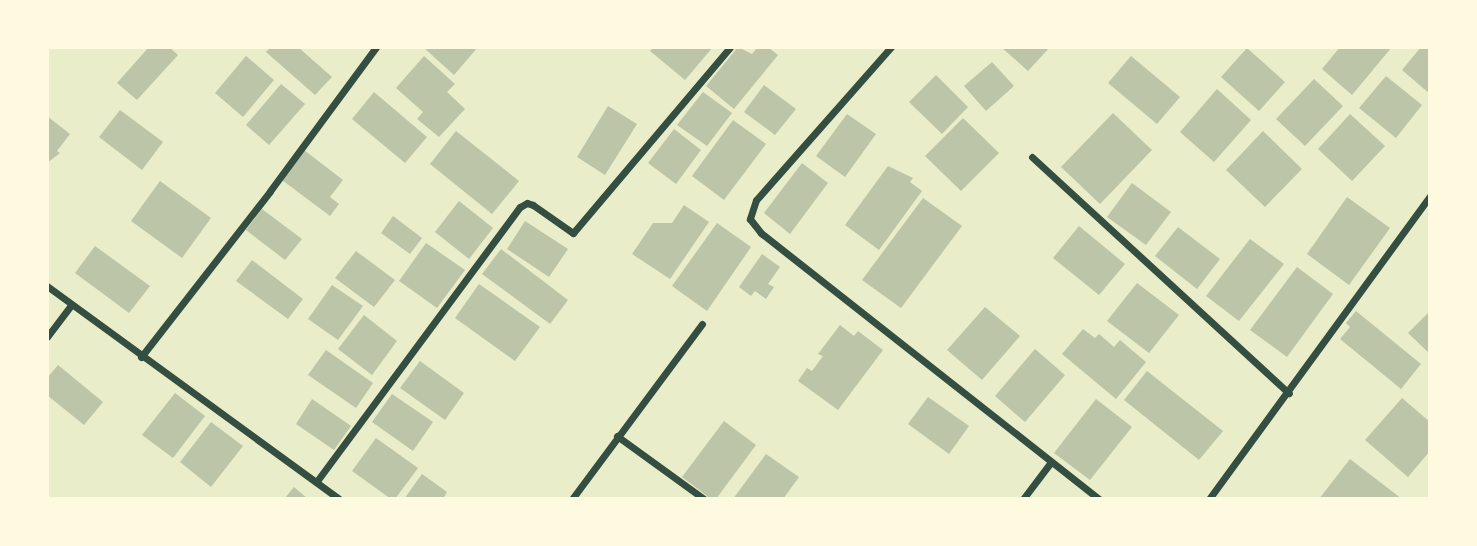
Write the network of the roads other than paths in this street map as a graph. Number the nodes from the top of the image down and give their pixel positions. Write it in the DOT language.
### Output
graph roads {
  1 [pos="376,47"];
  2 [pos="730,47"];
  3 [pos="891,47"];
  4 [pos="1032,157"];
  5 [pos="1430,196"];
  6 [pos="47,286"];
  7 [pos="71,305"];
  8 [pos="702,324"];
  9 [pos="47,337"];
  10 [pos="141,356"];
  11 [pos="1289,393"];
  12 [pos="617,436"];
  13 [pos="1051,462"];
  14 [pos="317,481"];
  15 [pos="339,499"];
  16 [pos="572,499"];
  17 [pos="704,499"];
  18 [pos="1023,499"];
  19 [pos="1099,499"];
  20 [pos="1209,499"];
  1 -- 10 [label="street"];
  2 -- 14 [label="street"];
  3 -- 13 [label="street"];
  4 -- 11 [label="street"];
  5 -- 11 [label="street"];
  6 -- 7 [label="street"];
  7 -- 9 [label="street"];
  7 -- 10 [label="street"];
  8 -- 12 [label="street"];
  10 -- 14 [label="street"];
  11 -- 20 [label="street"];
  12 -- 16 [label="street"];
  12 -- 17 [label="street"];
  13 -- 18 [label="street"];
  13 -- 19 [label="street"];
  14 -- 15 [label="street"];
}
